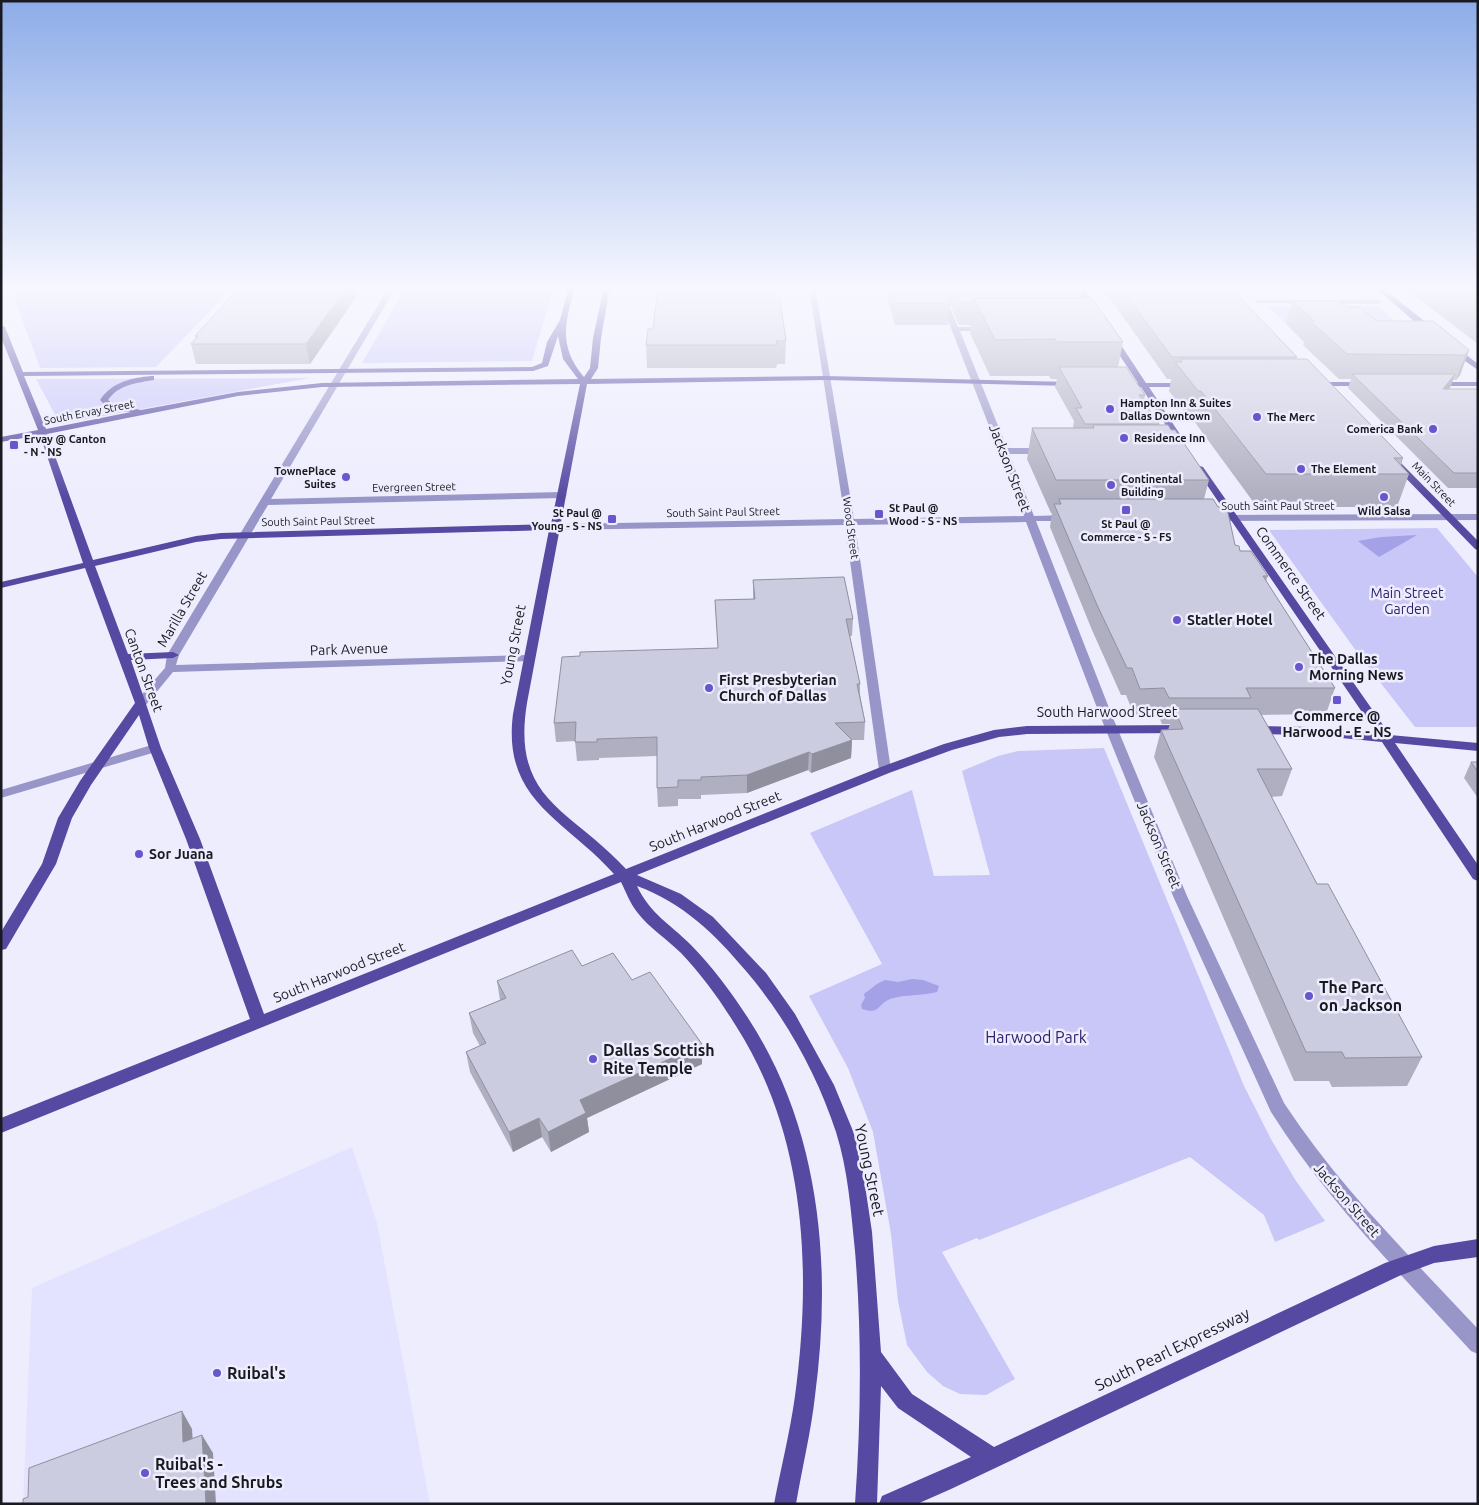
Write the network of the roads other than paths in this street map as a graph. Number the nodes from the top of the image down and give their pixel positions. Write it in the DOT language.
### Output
graph roads {
  1 [pos="13,357"];
  2 [pos="349,357"];
  3 [pos="547,357"];
  4 [pos="566,357"];
  5 [pos="595,357"];
  6 [pos="823,357"];
  7 [pos="967,357"];
  8 [pos="1124,357"];
  9 [pos="1465,357"];
  10 [pos="1478,368"];
  11 [pos="341,370"];
  12 [pos="100,373"];
  13 [pos="20,374"];
  14 [pos="826,378"];
  15 [pos="1312,381"];
  16 [pos="584,382"];
  17 [pos="977,383"];
  18 [pos="1076,384"];
  19 [pos="1115,384"];
  20 [pos="1378,384"];
  21 [pos="1423,384"];
  22 [pos="1478,384"];
  23 [pos="333,385"];
  24 [pos="1143,385"];
  25 [pos="1196,385"];
  26 [pos="144,412"];
  27 [pos="43,433"];
  28 [pos="1,440"];
  29 [pos="1004,451"];
  30 [pos="1050,451"];
  31 [pos="1393,459"];
  32 [pos="562,495"];
  33 [pos="266,502"];
  34 [pos="1478,517"];
  35 [pos="1030,518"];
  36 [pos="1076,518"];
  37 [pos="1210,518"];
  38 [pos="1234,518"];
  39 [pos="1450,518"];
  40 [pos="850,523"];
  41 [pos="556,527"];
  42 [pos="246,535"];
  43 [pos="1478,547"];
  44 [pos="89,564"];
  45 [pos="1,585"];
  46 [pos="172,655"];
  47 [pos="123,658"];
  48 [pos="529,658"];
  49 [pos="170,669"];
  50 [pos="141,703"];
  51 [pos="1111,729"];
  52 [pos="1197,729"];
  53 [pos="1242,729"];
  54 [pos="1386,739"];
  55 [pos="1478,746"];
  56 [pos="155,748"];
  57 [pos="99,765"];
  58 [pos="885,770"];
  59 [pos="1,794"];
  60 [pos="624,876"];
  61 [pos="1478,876"];
  62 [pos="1,946"];
  63 [pos="259,1023"];
  64 [pos="1,1126"];
  65 [pos="1478,1248"];
  66 [pos="1405,1265"];
  67 [pos="1478,1344"];
  68 [pos="871,1356"];
  69 [pos="993,1459"];
  70 [pos="785,1504"];
  71 [pos="866,1504"];
  72 [pos="890,1504"];
  1 -- 13 [label="main road, Canton Street"];
  2 -- 11 [label="street, Marilla Street"];
  3 -- 11 [label="main road"];
  4 -- 16 [label="main road"];
  5 -- 16 [label="main road, Young Street"];
  6 -- 14 [label="street, Wood Street"];
  7 -- 17 [label="street, Jackson Street"];
  8 -- 24 [label="main road, Commerce Street"];
  9 -- 10 [label="main road"];
  11 -- 12 [label="main road"];
  11 -- 23 [label="street, Marilla Street"];
  12 -- 13 [label="main road"];
  12 -- 26 [label="main road"];
  13 -- 27 [label="main road, Canton Street"];
  14 -- 16 [label="main road, South Ervay Street"];
  14 -- 17 [label="main road, South Ervay Street"];
  14 -- 40 [label="street, Wood Street"];
  15 -- 20 [label="main road"];
  16 -- 23 [label="main road, South Ervay Street"];
  16 -- 32 [label="main road, Young Street"];
  17 -- 18 [label="main road, South Ervay Street"];
  17 -- 29 [label="street, Jackson Street"];
  19 -- 24 [label="main road"];
  21 -- 22 [label="main road"];
  23 -- 26 [label="main road, South Ervay Street"];
  23 -- 33 [label="street, Marilla Street"];
  24 -- 25 [label="main road"];
  24 -- 38 [label="main road, Commerce Street"];
  26 -- 27 [label="main road, South Ervay Street"];
  27 -- 28 [label="main road, South Ervay Street"];
  27 -- 44 [label="main road, Canton Street"];
  29 -- 30 [label="street"];
  29 -- 35 [label="street, Jackson Street"];
  31 -- 39 [label="main road, Main Street"];
  32 -- 33 [label="street, Evergreen Street"];
  32 -- 41 [label="main road, Young Street"];
  33 -- 42 [label="street, Marilla Street"];
  34 -- 39 [label="street, South Saint Paul Street"];
  35 -- 36 [label="street, South Saint Paul Street"];
  35 -- 40 [label="street, South Saint Paul Street"];
  35 -- 51 [label="street, Jackson Street"];
  37 -- 38 [label="street, South Saint Paul Street"];
  38 -- 39 [label="street, South Saint Paul Street"];
  38 -- 54 [label="main road, Commerce Street"];
  39 -- 43 [label="main road, Main Street"];
  40 -- 41 [label="street, South Saint Paul Street"];
  40 -- 58 [label="street, Wood Street"];
  41 -- 42 [label="main road, South Saint Paul Street"];
  41 -- 48 [label="main road, Young Street"];
  42 -- 44 [label="main road, South Saint Paul Street"];
  42 -- 46 [label="street, Marilla Street"];
  44 -- 45 [label="main road, South Saint Paul Street"];
  44 -- 47 [label="main road, Canton Street"];
  46 -- 47 [label="main road"];
  46 -- 49 [label="street, Marilla Street"];
  47 -- 50 [label="main road, Canton Street"];
  48 -- 49 [label="street, Park Avenue"];
  48 -- 60 [label="main road, Young Street"];
  49 -- 50 [label="street, Marilla Street"];
  50 -- 56 [label="main road, Canton Street"];
  50 -- 57 [label="main road, Marilla Street"];
  51 -- 52 [label="main road, South Harwood Street"];
  51 -- 58 [label="main road, South Harwood Street"];
  51 -- 66 [label="street, Jackson Street"];
  53 -- 54 [label="main road"];
  54 -- 55 [label="main road"];
  54 -- 61 [label="main road, Commerce Street"];
  56 -- 57 [label="street"];
  56 -- 63 [label="main road, Canton Street"];
  57 -- 59 [label="street"];
  57 -- 62 [label="main road, Marilla Street"];
  58 -- 60 [label="main road, South Harwood Street"];
  60 -- 63 [label="main road, South Harwood Street"];
  60 -- 68 [label="main road, Young Street"];
  60 -- 70 [label="main road, Young Street"];
  63 -- 64 [label="main road, South Harwood Street"];
  65 -- 66 [label="main road, South Pearl Expressway"];
  66 -- 67 [label="street, Jackson Street"];
  66 -- 69 [label="main road, South Pearl Expressway"];
  68 -- 69 [label="main road"];
  68 -- 71 [label="main road, Young Street"];
  69 -- 72 [label="main road, South Pearl Expressway"];
}
